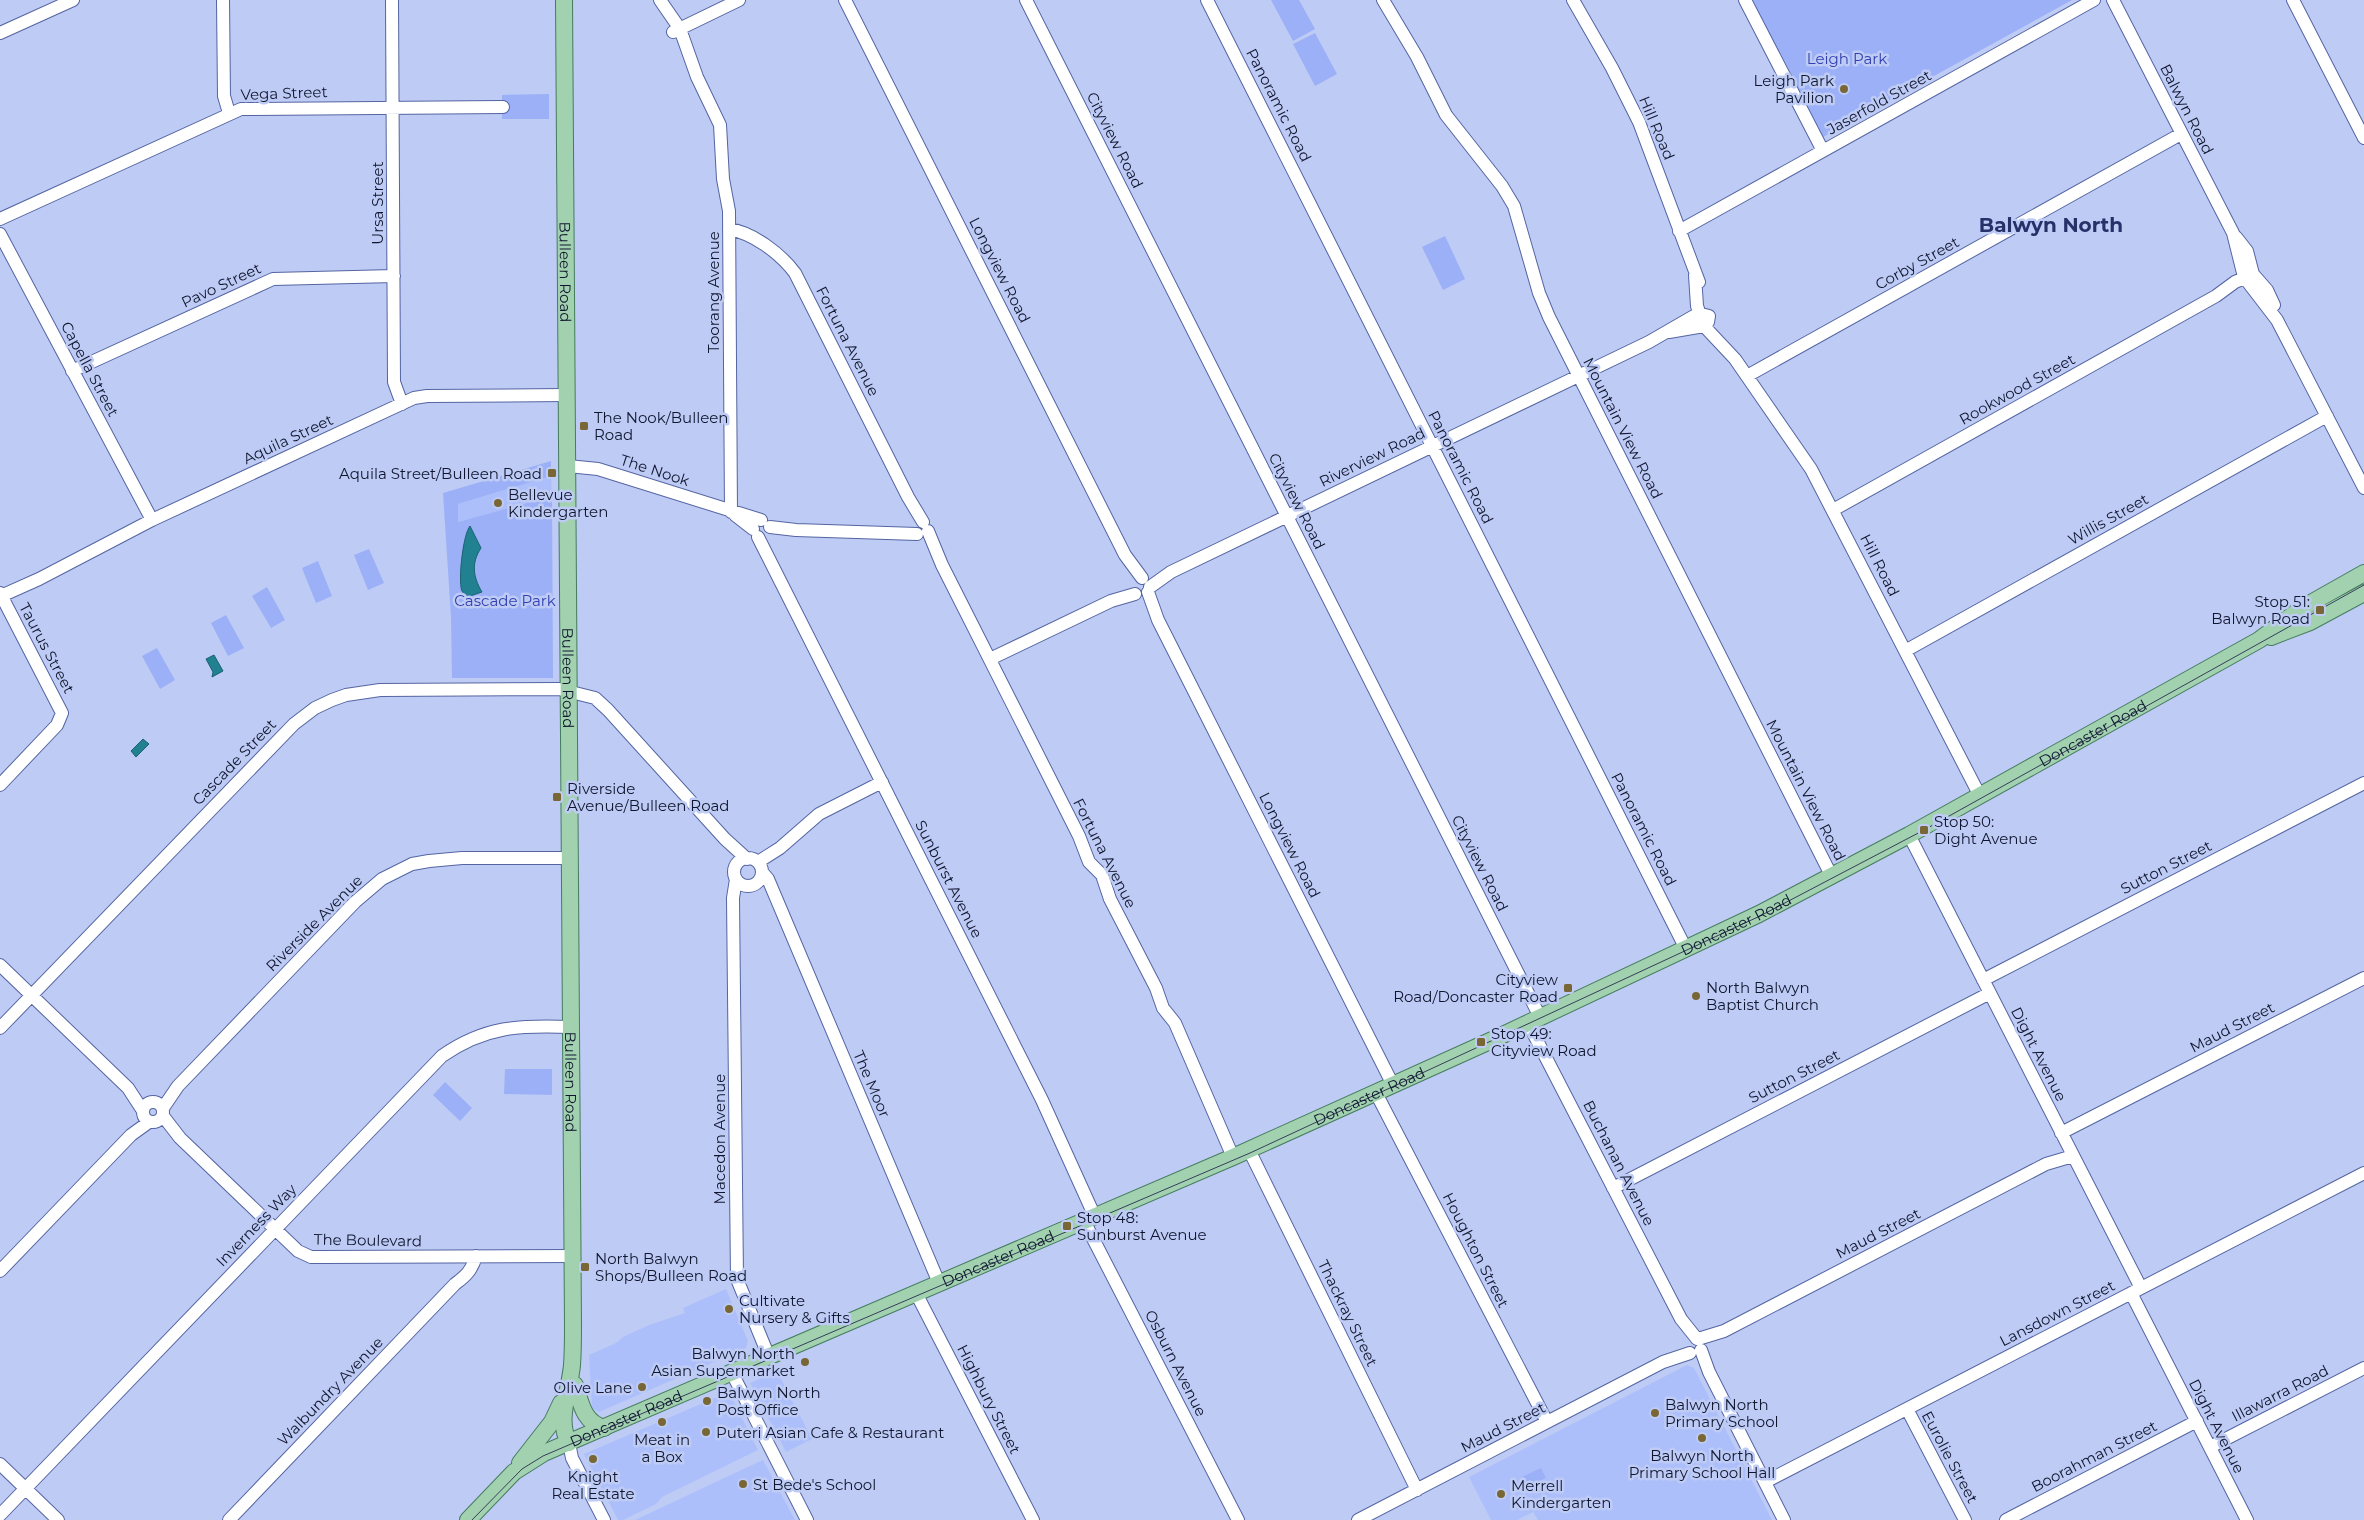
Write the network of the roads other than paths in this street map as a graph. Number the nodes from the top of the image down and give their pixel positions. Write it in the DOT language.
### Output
graph roads {
  1 [pos="73,0"];
  2 [pos="223,0"];
  3 [pos="392,0"];
  4 [pos="564,0"];
  5 [pos="658,0"];
  6 [pos="739,0"];
  7 [pos="845,0"];
  8 [pos="1026,0"];
  9 [pos="1207,0"];
  10 [pos="1383,0"];
  11 [pos="1573,0"];
  12 [pos="1745,0"];
  13 [pos="2094,0"];
  14 [pos="2112,0"];
  15 [pos="2293,0"];
  16 [pos="676,30"];
  17 [pos="0,33"];
  18 [pos="503,107"];
  19 [pos="392,108"];
  20 [pos="229,113"];
  21 [pos="2181,134"];
  22 [pos="2364,138"];
  23 [pos="1823,151"];
  24 [pos="0,219"];
  25 [pos="729,229"];
  26 [pos="1679,232"];
  27 [pos="0,234"];
  28 [pos="394,276"];
  29 [pos="2248,277"];
  30 [pos="1704,319"];
  31 [pos="72,371"];
  32 [pos="1578,376"];
  33 [pos="1747,376"];
  34 [pos="567,395"];
  35 [pos="402,404"];
  36 [pos="2327,416"];
  37 [pos="1432,446"];
  38 [pos="568,466"];
  39 [pos="2364,488"];
  40 [pos="1833,510"];
  41 [pos="731,512"];
  42 [pos="1287,516"];
  43 [pos="152,520"];
  44 [pos="920,529"];
  45 [pos="763,530"];
  46 [pos="2364,573"];
  47 [pos="1140,586"];
  48 [pos="2364,593"];
  49 [pos="2,597"];
  50 [pos="2259,640"];
  51 [pos="1905,651"];
  52 [pos="990,659"];
  53 [pos="569,693"];
  54 [pos="882,782"];
  55 [pos="2364,783"];
  56 [pos="0,785"];
  57 [pos="1980,796"];
  58 [pos="1909,836"];
  59 [pos="725,839"];
  60 [pos="570,858"];
  61 [pos="758,869"];
  62 [pos="1832,877"];
  63 [pos="738,878"];
  64 [pos="1686,948"];
  65 [pos="0,965"];
  66 [pos="2364,978"];
  67 [pos="1983,980"];
  68 [pos="1990,993"];
  69 [pos="32,995"];
  70 [pos="1534,1020"];
  71 [pos="571,1027"];
  72 [pos="0,1028"];
  73 [pos="1393,1086"];
  74 [pos="1376,1093"];
  75 [pos="153,1112"];
  76 [pos="2061,1133"];
  77 [pos="1249,1150"];
  78 [pos="2071,1151"];
  79 [pos="1233,1157"];
  80 [pos="2364,1173"];
  81 [pos="1613,1188"];
  82 [pos="1090,1219"];
  83 [pos="275,1229"];
  84 [pos="457,1256"];
  85 [pos="476,1256"];
  86 [pos="572,1256"];
  87 [pos="0,1271"];
  88 [pos="940,1283"];
  89 [pos="455,1284"];
  90 [pos="2136,1290"];
  91 [pos="916,1293"];
  92 [pos="1695,1346"];
  93 [pos="769,1357"];
  94 [pos="2364,1368"];
  95 [pos="732,1373"];
  96 [pos="573,1379"];
  97 [pos="1907,1409"];
  98 [pos="2197,1421"];
  99 [pos="1547,1422"];
  100 [pos="604,1428"];
  101 [pos="569,1443"];
  102 [pos="2210,1447"];
  103 [pos="0,1464"];
  104 [pos="506,1480"];
  105 [pos="1765,1482"];
  106 [pos="26,1489"];
  107 [pos="1417,1490"];
  108 [pos="0,1515"];
  109 [pos="58,1520"];
  110 [pos="229,1520"];
  111 [pos="468,1520"];
  112 [pos="604,1520"];
  113 [pos="807,1520"];
  114 [pos="1033,1520"];
  115 [pos="1238,1520"];
  116 [pos="1358,1520"];
  117 [pos="1784,1520"];
  118 [pos="1965,1520"];
  119 [pos="2006,1520"];
  120 [pos="2247,1520"];
  1 -- 17 [label="street"];
  2 -- 20 [label="street"];
  3 -- 19 [label="street, Ursa Street"];
  4 -- 34 [label="main road, Bulleen Road"];
  5 -- 16 [label="street, Toorang Avenue"];
  6 -- 16 [label="street"];
  7 -- 47 [label="street, Longview Road"];
  8 -- 42 [label="street, Cityview Road"];
  9 -- 37 [label="street, Panoramic Road"];
  10 -- 32 [label="street, Mountain View Road"];
  11 -- 26 [label="street, Hill Road"];
  12 -- 23 [label="street"];
  13 -- 23 [label="street, Jaserfold Street"];
  14 -- 21 [label="street, Balwyn Road"];
  15 -- 22 [label="street"];
  16 -- 25 [label="street, Toorang Avenue"];
  18 -- 19 [label="street, Vega Street"];
  19 -- 20 [label="street, Vega Street"];
  19 -- 28 [label="street, Ursa Street"];
  20 -- 24 [label="street, Vega Street"];
  21 -- 29 [label="street, Balwyn Road"];
  21 -- 33 [label="street, Corby Street"];
  23 -- 26 [label="street, Jaserfold Street"];
  25 -- 41 [label="street, Toorang Avenue"];
  25 -- 44 [label="street, Fortuna Avenue"];
  26 -- 30 [label="street, Hill Road"];
  27 -- 31 [label="street, Capella Street"];
  28 -- 31 [label="street, Pavo Street"];
  28 -- 35 [label="street, Ursa Street"];
  29 -- 36 [label="street, Balwyn Road"];
  29 -- 40 [label="street, Rookwood Street"];
  30 -- 32 [label="street, Riverview Road"];
  30 -- 33 [label="street, Hill Road"];
  31 -- 43 [label="street, Capella Street"];
  32 -- 37 [label="street, Riverview Road"];
  32 -- 62 [label="street, Mountain View Road"];
  33 -- 40 [label="street, Hill Road"];
  34 -- 35 [label="street, Aquila Street"];
  34 -- 38 [label="main road, Bulleen Road"];
  35 -- 43 [label="street, Aquila Street"];
  36 -- 39 [label="street, Balwyn Road"];
  36 -- 51 [label="street, Willis Street"];
  37 -- 42 [label="street, Riverview Road"];
  37 -- 64 [label="street, Panoramic Road"];
  38 -- 41 [label="street, The Nook"];
  38 -- 53 [label="main road, Bulleen Road"];
  40 -- 51 [label="street, Hill Road"];
  41 -- 45 [label="street, The Nook"];
  42 -- 47 [label="street, Riverview Road"];
  42 -- 70 [label="street, Cityview Road"];
  43 -- 49 [label="street, Aquila Street"];
  44 -- 45 [label="street"];
  44 -- 52 [label="street, Fortuna Avenue"];
  45 -- 54 [label="street, Sunburst Avenue"];
  46 -- 50 [label="main road, Doncaster Road"];
  47 -- 52 [label="street, Riverview Road"];
  47 -- 73 [label="street, Longview Road"];
  48 -- 50 [label="main road, Doncaster Road"];
  49 -- 56 [label="street, Taurus Street"];
  50 -- 57 [label="main road, Doncaster Road"];
  51 -- 57 [label="street, Hill Road"];
  52 -- 79 [label="street, Fortuna Avenue"];
  53 -- 59 [label="street, Macedon Avenue"];
  53 -- 60 [label="main road, Bulleen Road"];
  53 -- 69 [label="street, Cascade Street"];
  54 -- 61 [label="street"];
  54 -- 82 [label="street, Sunburst Avenue"];
  55 -- 67 [label="street, Sutton Street"];
  57 -- 58 [label="main road, Doncaster Road"];
  58 -- 62 [label="main road, Doncaster Road"];
  58 -- 67 [label="street, Dight Avenue"];
  59 -- 61 [label="street, Macedon Avenue"];
  59 -- 63 [label="street, Macedon Avenue"];
  60 -- 71 [label="main road, Bulleen Road"];
  60 -- 75 [label="street, Riverside Avenue"];
  61 -- 63 [label="street"];
  61 -- 63 [label="street"];
  61 -- 88 [label="street, The Moor"];
  62 -- 64 [label="main road, Doncaster Road"];
  63 -- 93 [label="street, Macedon Avenue"];
  64 -- 70 [label="main road, Doncaster Road"];
  65 -- 69 [label="street, The Boulevard"];
  66 -- 76 [label="street, Maud Street"];
  67 -- 68 [label="street, Dight Avenue"];
  68 -- 76 [label="street, Dight Avenue"];
  68 -- 81 [label="street, Sutton Street"];
  69 -- 72 [label="street, Cascade Street"];
  69 -- 75 [label="street, The Boulevard"];
  70 -- 73 [label="main road, Doncaster Road"];
  70 -- 81 [label="street, Buchanan Avenue"];
  71 -- 83 [label="street, Inverness Way"];
  71 -- 86 [label="main road, Bulleen Road"];
  73 -- 74 [label="main road, Doncaster Road"];
  74 -- 77 [label="main road, Doncaster Road"];
  74 -- 99 [label="street, Houghton Street"];
  75 -- 83 [label="street, The Boulevard"];
  75 -- 87 [label="street, Riverside Avenue"];
  76 -- 78 [label="street, Dight Avenue"];
  77 -- 79 [label="main road, Doncaster Road"];
  77 -- 107 [label="street, Thackray Street"];
  78 -- 90 [label="street, Dight Avenue"];
  78 -- 92 [label="street, Maud Street"];
  79 -- 82 [label="main road, Doncaster Road"];
  80 -- 90 [label="street, Lansdown Street"];
  81 -- 92 [label="street, Buchanan Avenue"];
  82 -- 88 [label="main road, Doncaster Road"];
  82 -- 115 [label="street, Osburn Avenue"];
  83 -- 84 [label="street, The Boulevard"];
  83 -- 106 [label="street, Inverness Way"];
  84 -- 85 [label="street, The Boulevard"];
  84 -- 89 [label="street"];
  85 -- 86 [label="street, The Boulevard"];
  85 -- 89 [label="street, Walbundry Avenue"];
  86 -- 96 [label="main road, Bulleen Road"];
  88 -- 91 [label="main road, Doncaster Road"];
  89 -- 110 [label="street, Walbundry Avenue"];
  90 -- 97 [label="street, Lansdown Street"];
  90 -- 98 [label="street, Dight Avenue"];
  91 -- 93 [label="main road, Doncaster Road"];
  91 -- 114 [label="street, Highbury Street"];
  92 -- 99 [label="street, Maud Street"];
  92 -- 105 [label="street, Buchanan Avenue"];
  93 -- 95 [label="main road, Doncaster Road"];
  94 -- 102 [label="street, Illawarra Road"];
  95 -- 100 [label="main road, Doncaster Road"];
  95 -- 113 [label="street"];
  96 -- 100 [label="main road"];
  96 -- 101 [label="main road, Bulleen Road"];
  96 -- 104 [label="main road"];
  97 -- 105 [label="street, Lansdown Street"];
  97 -- 118 [label="street, Eurolie Street"];
  98 -- 102 [label="street, Dight Avenue"];
  98 -- 119 [label="street, Boorahman Street"];
  99 -- 107 [label="street, Maud Street"];
  100 -- 101 [label="main road, Doncaster Road"];
  101 -- 104 [label="main road, Doncaster Road"];
  101 -- 112 [label="street"];
  102 -- 120 [label="street, Dight Avenue"];
  103 -- 106 [label="street"];
  104 -- 111 [label="main road, Doncaster Road"];
  105 -- 117 [label="street, Buchanan Avenue"];
  106 -- 108 [label="street, Inverness Way"];
  106 -- 109 [label="street"];
  107 -- 116 [label="street, Maud Street"];
}
